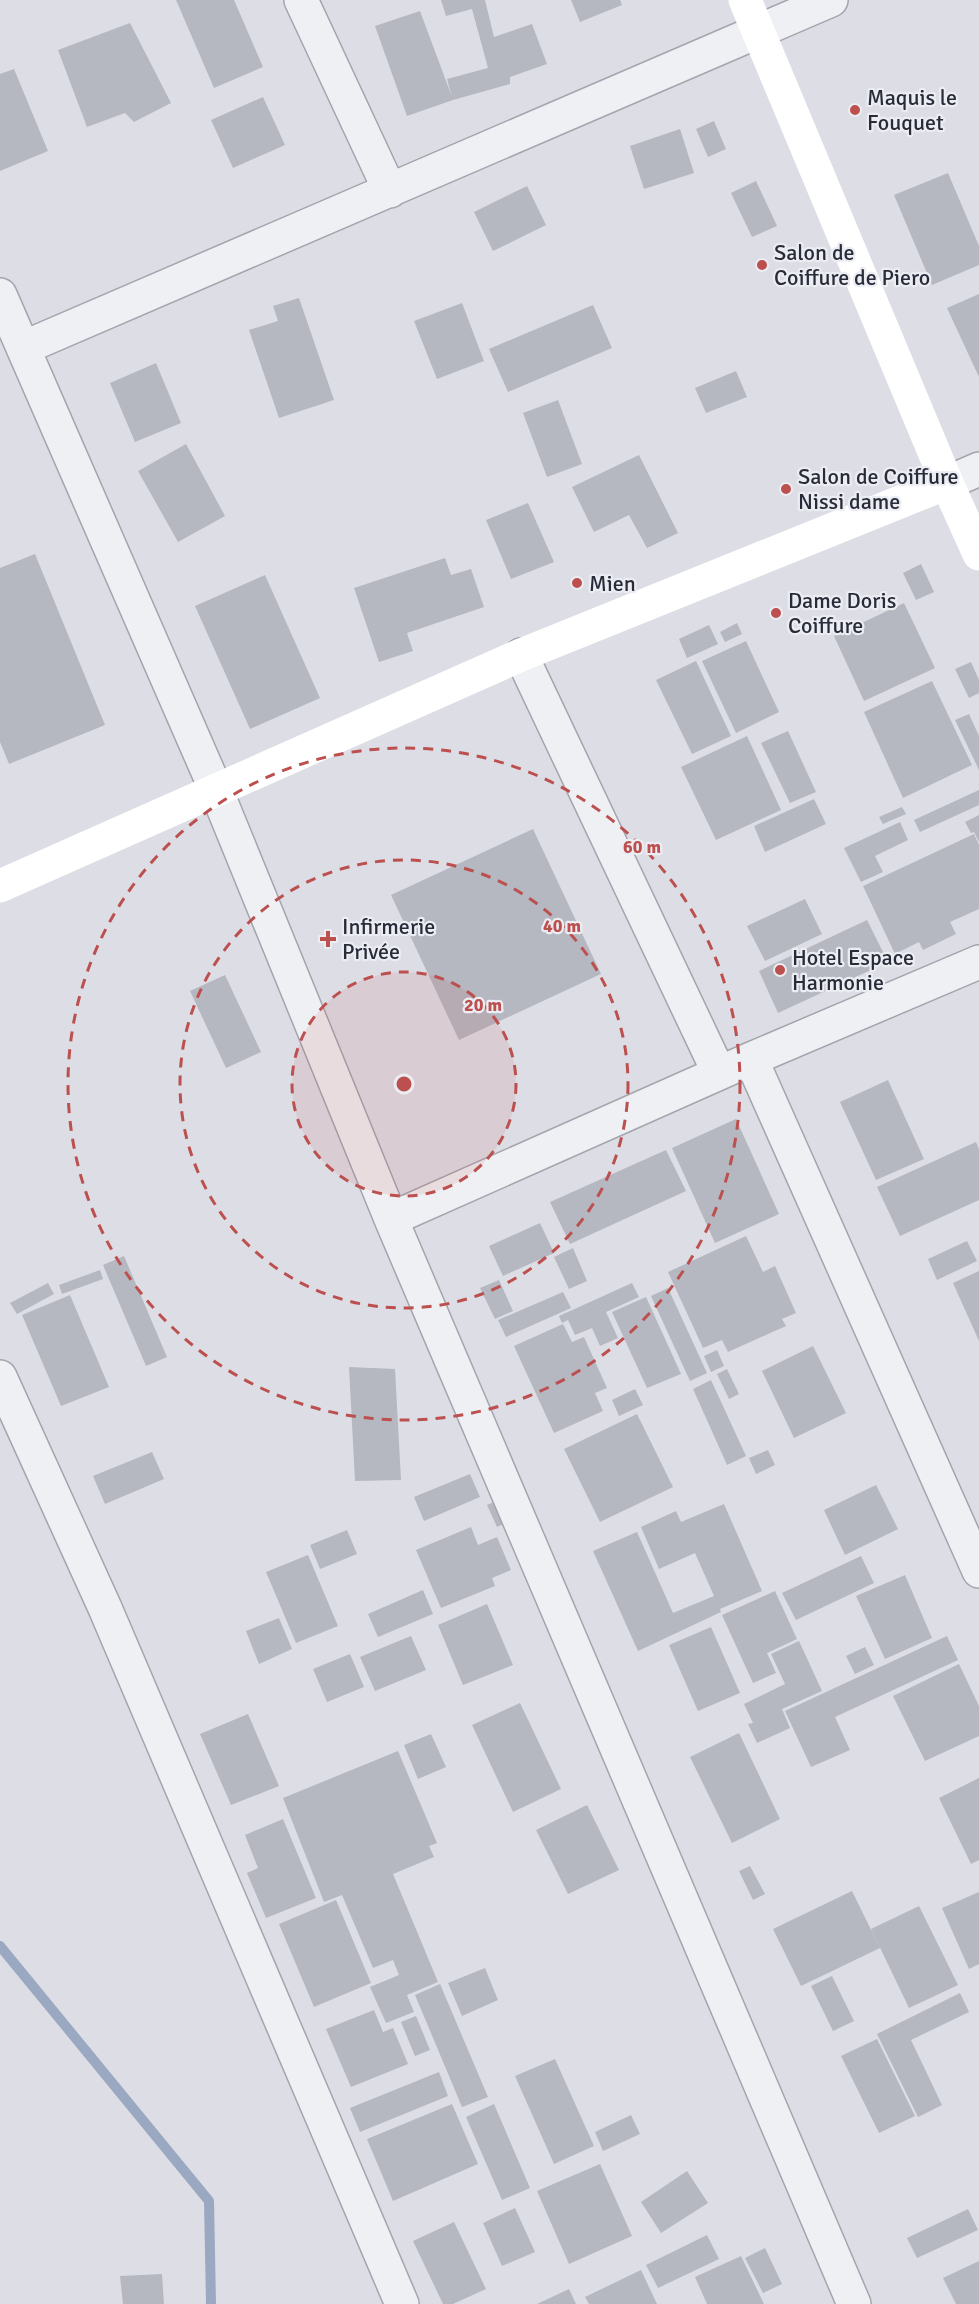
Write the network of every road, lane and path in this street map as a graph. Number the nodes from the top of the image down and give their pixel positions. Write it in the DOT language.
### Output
graph roads {
  1 [pos="301,0"];
  2 [pos="745,0"];
  3 [pos="831,0"];
  4 [pos="758,32"];
  5 [pos="390,191"];
  6 [pos="0,295"];
  7 [pos="23,348"];
  8 [pos="979,469"];
  9 [pos="947,483"];
  10 [pos="979,554"];
  11 [pos="521,655"];
  12 [pos="216,790"];
  13 [pos="0,886"];
  14 [pos="979,962"];
  15 [pos="751,1059"];
  16 [pos="719,1073"];
  17 [pos="391,1219"];
  18 [pos="0,1377"];
  19 [pos="979,1571"];
  20 [pos="402,2304"];
  21 [pos="854,2304"];
  1 -- 5 [label="street"];
  2 -- 4 [label="street"];
  3 -- 4 [label="street"];
  4 -- 5 [label="street"];
  4 -- 9 [label="street"];
  5 -- 7 [label="street"];
  6 -- 7 [label="street"];
  7 -- 12 [label="street"];
  8 -- 9 [label="street"];
  9 -- 10 [label="street"];
  9 -- 11 [label="street"];
  11 -- 12 [label="street"];
  11 -- 16 [label="street"];
  12 -- 13 [label="street"];
  12 -- 17 [label="street"];
  14 -- 15 [label="street"];
  15 -- 16 [label="street"];
  15 -- 19 [label="street"];
  16 -- 17 [label="street"];
  17 -- 21 [label="street"];
  18 -- 20 [label="street"];
}
